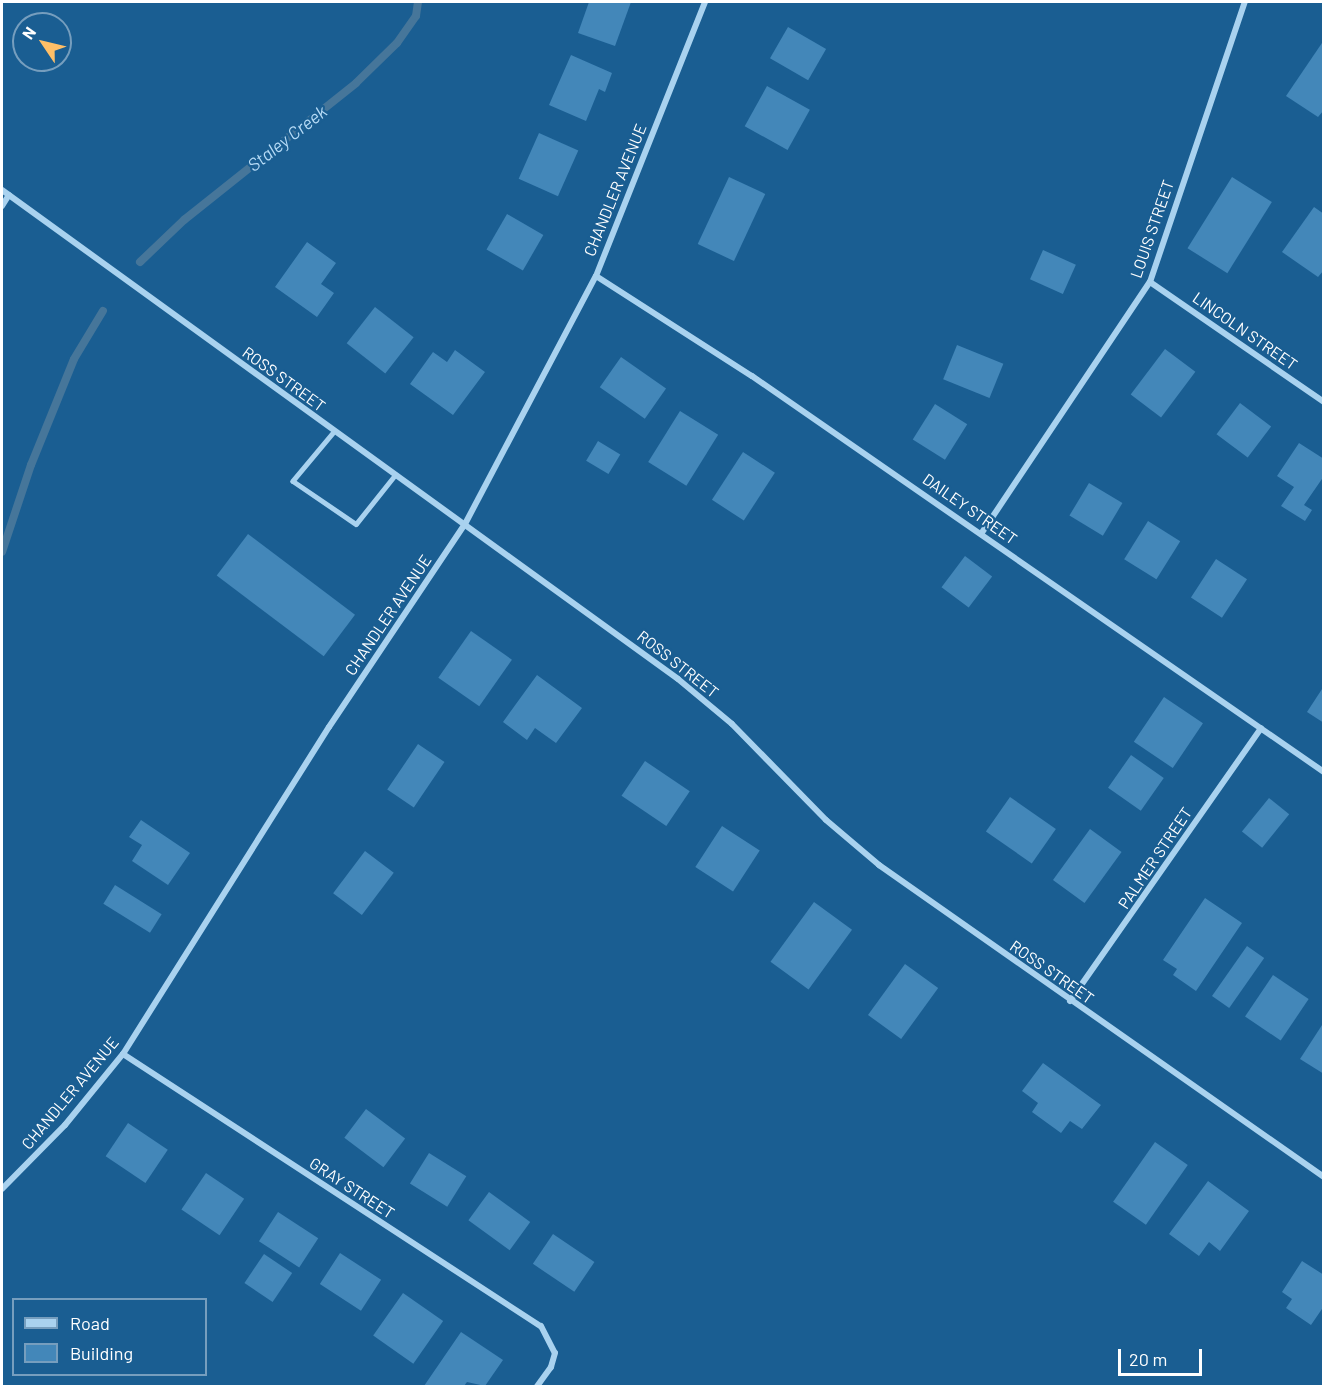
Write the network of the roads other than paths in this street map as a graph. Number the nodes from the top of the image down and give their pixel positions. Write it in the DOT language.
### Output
graph roads {
  1 [pos="705,2"];
  2 [pos="1245,2"];
  3 [pos="2,190"];
  4 [pos="9,195"];
  5 [pos="2,206"];
  6 [pos="596,276"];
  7 [pos="1150,282"];
  8 [pos="1323,402"];
  9 [pos="334,432"];
  10 [pos="395,475"];
  11 [pos="465,524"];
  12 [pos="981,534"];
  13 [pos="1261,728"];
  14 [pos="1323,772"];
  15 [pos="1070,1001"];
  16 [pos="123,1054"];
  17 [pos="1323,1176"];
  18 [pos="2,1189"];
  19 [pos="537,1386"];
  1 -- 6 [label="street, CHANDLER AVENUE"];
  2 -- 7 [label="street, LOUIS STREET"];
  3 -- 4 [label="street, ROSS STREET"];
  4 -- 5 [label="street"];
  4 -- 9 [label="street, ROSS STREET"];
  6 -- 11 [label="street, CHANDLER AVENUE"];
  6 -- 12 [label="street, DAILEY STREET"];
  7 -- 8 [label="street, LINCOLN STREET"];
  7 -- 12 [label="street, LOUIS STREET"];
  9 -- 10 [label="street, ROSS STREET"];
  9 -- 10 [label="lane"];
  10 -- 11 [label="street, ROSS STREET"];
  11 -- 15 [label="street, ROSS STREET"];
  11 -- 16 [label="street, CHANDLER AVENUE"];
  12 -- 13 [label="street, DAILEY STREET"];
  13 -- 14 [label="street, DAILEY STREET"];
  13 -- 15 [label="street, PALMER STREET"];
  15 -- 17 [label="street, ROSS STREET"];
  16 -- 18 [label="street, CHANDLER AVENUE"];
  16 -- 19 [label="street, GRAY STREET"];
}
